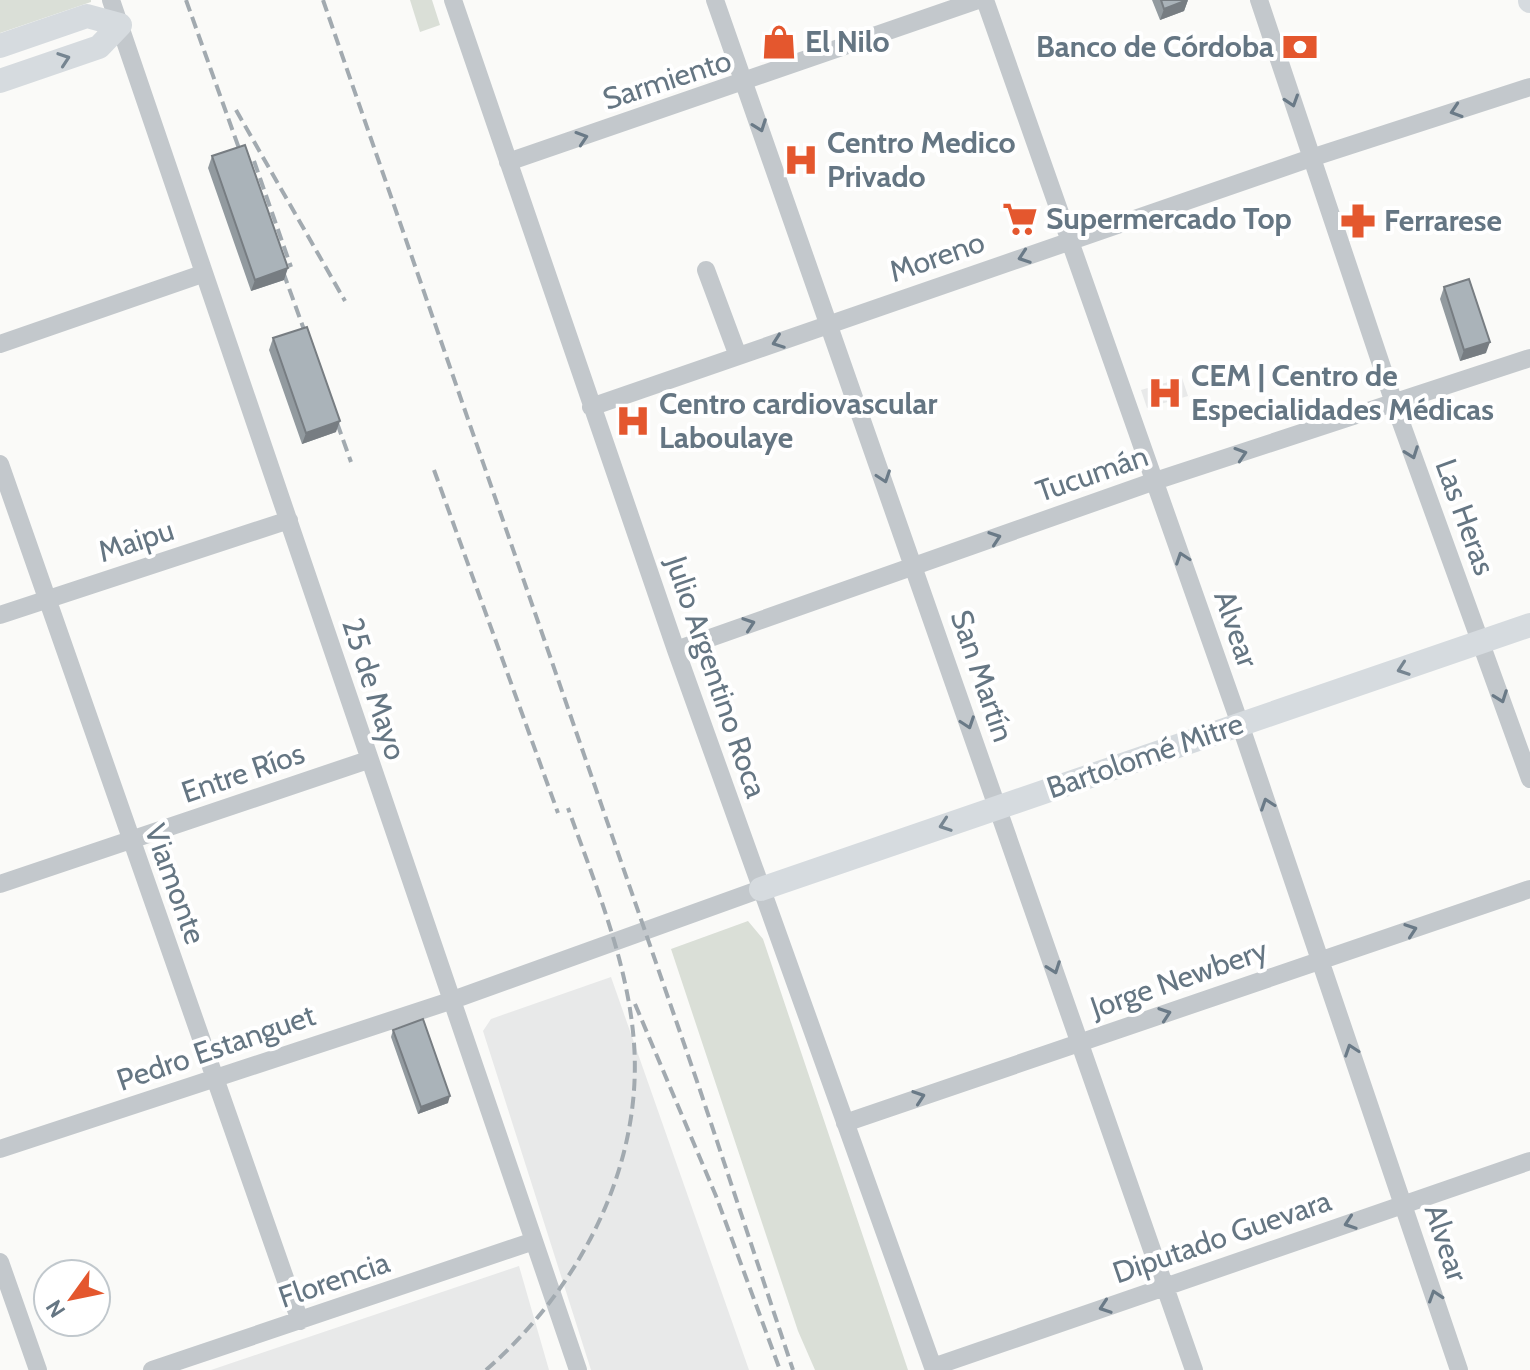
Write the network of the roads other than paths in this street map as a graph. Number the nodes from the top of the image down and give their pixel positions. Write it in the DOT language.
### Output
graph roads {
  1 [pos="111,0"];
  2 [pos="453,0"];
  3 [pos="715,0"];
  4 [pos="978,0"];
  5 [pos="985,0"];
  6 [pos="1259,0"];
  7 [pos="120,25"];
  8 [pos="0,46"];
  9 [pos="0,81"];
  10 [pos="745,83"];
  11 [pos="1530,87"];
  12 [pos="1311,158"];
  13 [pos="508,162"];
  14 [pos="1070,241"];
  15 [pos="706,270"];
  16 [pos="202,274"];
  17 [pos="830,323"];
  18 [pos="0,344"];
  19 [pos="738,356"];
  20 [pos="1530,358"];
  21 [pos="1394,403"];
  22 [pos="591,407"];
  23 [pos="0,464"];
  24 [pos="1155,481"];
  25 [pos="289,520"];
  26 [pos="915,566"];
  27 [pos="48,599"];
  28 [pos="0,615"];
  29 [pos="1530,625"];
  30 [pos="1481,643"];
  31 [pos="676,650"];
  32 [pos="1240,724"];
  33 [pos="368,760"];
  34 [pos="1530,779"];
  35 [pos="996,807"];
  36 [pos="130,841"];
  37 [pos="0,884"];
  38 [pos="761,889"];
  39 [pos="1530,889"];
  40 [pos="1321,960"];
  41 [pos="450,1001"];
  42 [pos="1081,1042"];
  43 [pos="216,1080"];
  44 [pos="845,1123"];
  45 [pos="0,1149"];
  46 [pos="1530,1161"];
  47 [pos="1404,1204"];
  48 [pos="534,1241"];
  49 [pos="0,1262"];
  50 [pos="1166,1286"];
  51 [pos="300,1321"];
  52 [pos="933,1368"];
  53 [pos="38,1370"];
  54 [pos="152,1370"];
  55 [pos="578,1370"];
  56 [pos="1194,1370"];
  57 [pos="1459,1370"];
  1 -- 7 [label="street, 25 de Mayo"];
  2 -- 13 [label="street, Julio Argentino Roca"];
  3 -- 10 [label="street, San Martín"];
  4 -- 10 [label="street, Sarmiento"];
  5 -- 14 [label="street, Alvear"];
  6 -- 12 [label="street, Las Heras, one-way"];
  7 -- 8 [label="main road"];
  9 -- 7 [label="main road, one-way"];
  7 -- 16 [label="street, 25 de Mayo"];
  13 -- 10 [label="street, Sarmiento, one-way"];
  10 -- 17 [label="street, San Martín, one-way"];
  11 -- 12 [label="street, Moreno, one-way"];
  12 -- 14 [label="street, Moreno"];
  12 -- 21 [label="street, Las Heras"];
  13 -- 22 [label="street, Julio Argentino Roca"];
  14 -- 17 [label="street, Moreno, one-way"];
  14 -- 24 [label="street, Alvear"];
  15 -- 19 [label="street"];
  16 -- 18 [label="street"];
  16 -- 25 [label="street, 25 de Mayo"];
  17 -- 19 [label="street, Moreno, one-way"];
  17 -- 26 [label="street, San Martín, one-way"];
  19 -- 22 [label="street, Moreno"];
  20 -- 21 [label="street, Tucumán"];
  24 -- 21 [label="street, Tucumán, one-way"];
  21 -- 30 [label="street, Las Heras, one-way"];
  22 -- 31 [label="street, Julio Argentino Roca"];
  23 -- 27 [label="street, Viamonte"];
  26 -- 24 [label="street, Tucumán, one-way"];
  32 -- 24 [label="street, Alvear, one-way"];
  25 -- 27 [label="street, Maipu"];
  25 -- 33 [label="street, 25 de Mayo"];
  31 -- 26 [label="street, Tucumán, one-way"];
  26 -- 35 [label="street, San Martín, one-way"];
  27 -- 28 [label="street, Maipu"];
  27 -- 36 [label="street, Viamonte"];
  29 -- 30 [label="main road, Bartolomé Mitre"];
  30 -- 32 [label="main road, Bartolomé Mitre, one-way"];
  30 -- 34 [label="street, Las Heras, one-way"];
  31 -- 38 [label="street, Julio Argentino Roca"];
  32 -- 35 [label="main road, Bartolomé Mitre"];
  40 -- 32 [label="street, Alvear, one-way"];
  33 -- 36 [label="street, Entre Ríos"];
  33 -- 41 [label="street, 25 de Mayo"];
  35 -- 38 [label="main road, Bartolomé Mitre, one-way"];
  35 -- 42 [label="street, San Martín, one-way"];
  36 -- 37 [label="street, Entre Ríos"];
  36 -- 43 [label="street, Viamonte"];
  38 -- 41 [label="street, Pedro Estanguet"];
  38 -- 44 [label="street, Julio Argentino Roca"];
  40 -- 39 [label="street, Jorge Newbery, one-way"];
  42 -- 40 [label="street, Jorge Newbery, one-way"];
  47 -- 40 [label="street, Alvear, one-way"];
  41 -- 43 [label="street, Pedro Estanguet"];
  41 -- 48 [label="street, 25 de Mayo"];
  44 -- 42 [label="street, Jorge Newbery, one-way"];
  42 -- 50 [label="street, San Martín"];
  43 -- 45 [label="street, Pedro Estanguet"];
  43 -- 51 [label="street, Viamonte"];
  44 -- 52 [label="street, Julio Argentino Roca"];
  46 -- 47 [label="street, Diputado Guevara"];
  47 -- 50 [label="street, Diputado Guevara, one-way"];
  57 -- 47 [label="street, Alvear, one-way"];
  48 -- 51 [label="street, Florencia"];
  48 -- 55 [label="street, 25 de Mayo"];
  49 -- 53 [label="street"];
  50 -- 52 [label="street, Diputado Guevara, one-way"];
  50 -- 56 [label="street, San Martín"];
  51 -- 54 [label="street, Florencia"];
}
